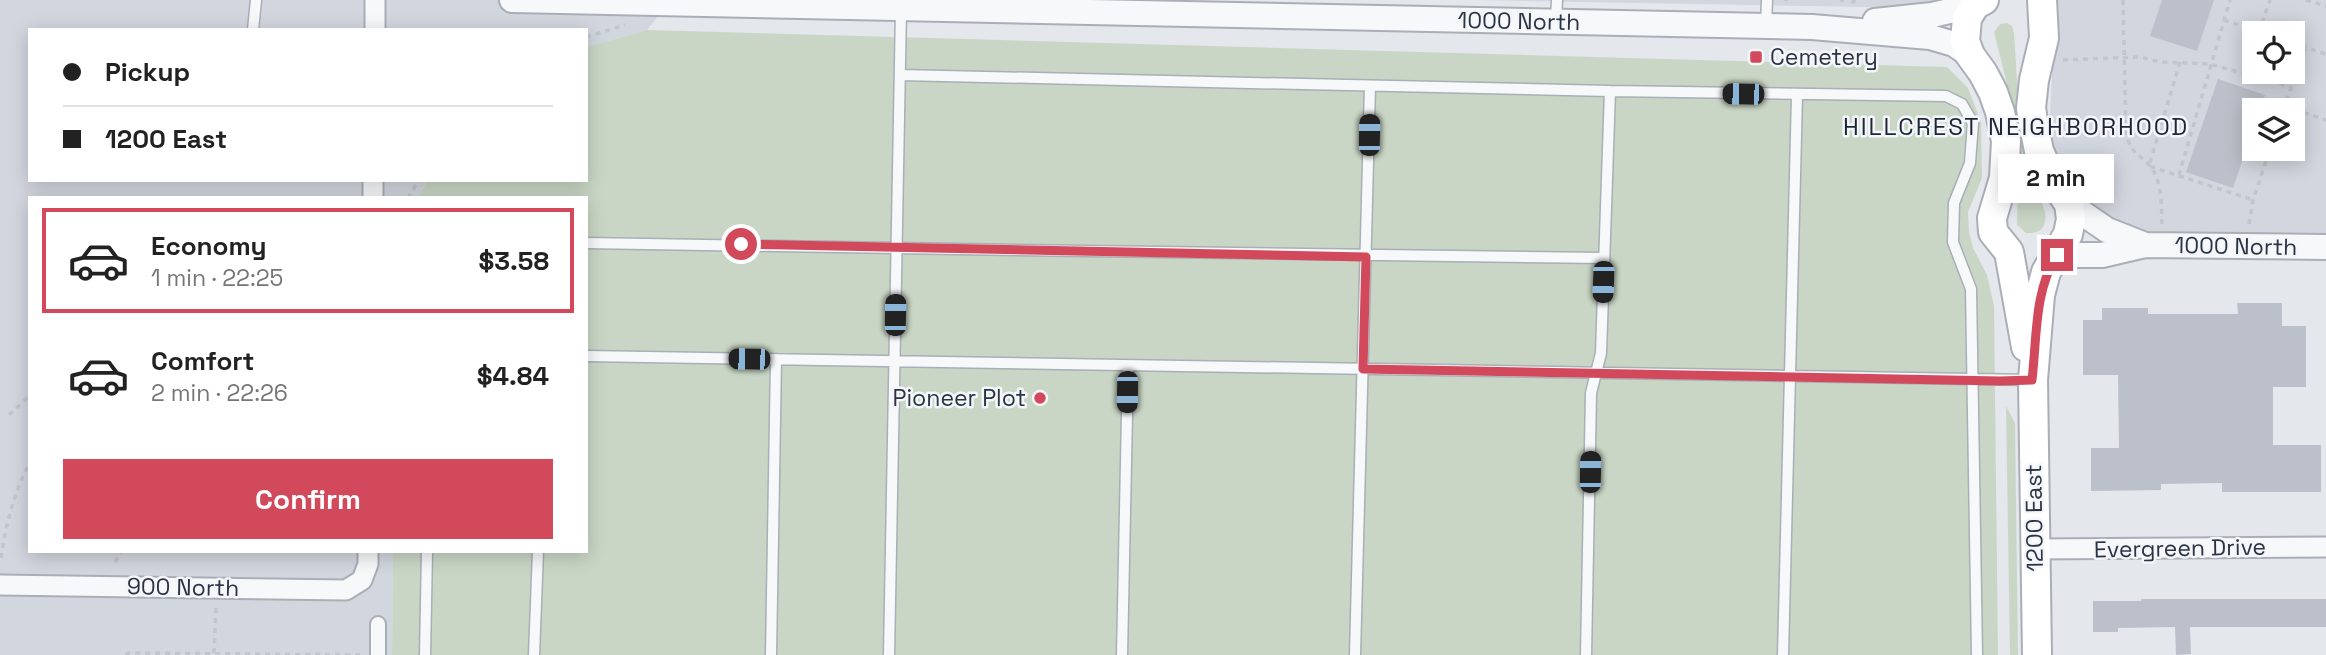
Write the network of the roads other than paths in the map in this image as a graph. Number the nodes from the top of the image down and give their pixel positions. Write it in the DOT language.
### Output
graph roads {
  1 [pos="256,0"];
  2 [pos="375,0"];
  3 [pos="512,0"];
  4 [pos="1767,0"];
  5 [pos="1979,3"];
  6 [pos="870,4"];
  7 [pos="2036,7"];
  8 [pos="901,9"];
  9 [pos="1556,11"];
  10 [pos="1766,26"];
  11 [pos="1812,27"];
  12 [pos="253,28"];
  13 [pos="375,28"];
  14 [pos="1970,55"];
  15 [pos="900,75"];
  16 [pos="1370,86"];
  17 [pos="1609,91"];
  18 [pos="1797,95"];
  19 [pos="2069,204"];
  20 [pos="2154,236"];
  21 [pos="588,243"];
  22 [pos="897,246"];
  23 [pos="2326,247"];
  24 [pos="2009,252"];
  25 [pos="2057,255"];
  26 [pos="1366,257"];
  27 [pos="1604,258"];
  28 [pos="588,356"];
  29 [pos="776,359"];
  30 [pos="894,361"];
  31 [pos="1128,366"];
  32 [pos="1363,369"];
  33 [pos="1597,373"];
  34 [pos="1788,377"];
  35 [pos="1974,380"];
  36 [pos="2032,380"];
  37 [pos="2326,547"];
  38 [pos="2035,549"];
  39 [pos="368,553"];
  40 [pos="427,553"];
  41 [pos="538,553"];
  42 [pos="0,585"];
  43 [pos="378,624"];
  44 [pos="378,655"];
  45 [pos="425,655"];
  46 [pos="534,655"];
  47 [pos="771,655"];
  48 [pos="889,655"];
  49 [pos="1122,655"];
  50 [pos="1355,655"];
  51 [pos="1586,655"];
  52 [pos="1783,655"];
  53 [pos="1977,655"];
  54 [pos="2037,655"];
  1 -- 12 [label="lane"];
  2 -- 13 [label="street"];
  3 -- 6 [label="street, 1000 North"];
  4 -- 10 [label="lane"];
  5 -- 11 [label="street, 1000 North"];
  5 -- 14 [label="main road, 1200 East"];
  6 -- 8 [label="street, 1000 North"];
  7 -- 19 [label="main road"];
  8 -- 9 [label="street, 1000 North"];
  8 -- 15 [label="lane"];
  9 -- 10 [label="street, 1000 North"];
  10 -- 11 [label="street, 1000 North"];
  11 -- 14 [label="street, 1000 North"];
  14 -- 24 [label="main road, 1200 East"];
  15 -- 16 [label="lane"];
  15 -- 22 [label="lane"];
  16 -- 17 [label="lane"];
  16 -- 26 [label="lane"];
  17 -- 18 [label="lane"];
  17 -- 27 [label="lane"];
  18 -- 34 [label="lane"];
  18 -- 35 [label="lane"];
  19 -- 20 [label="street, 1000 North"];
  19 -- 25 [label="main road, 1200 East"];
  20 -- 23 [label="street, 1000 North"];
  20 -- 25 [label="street, 1000 North"];
  21 -- 22 [label="lane"];
  22 -- 26 [label="lane"];
  22 -- 30 [label="lane"];
  24 -- 25 [label="main road"];
  24 -- 36 [label="main road, 1200 East"];
  25 -- 36 [label="main road, 1200 East"];
  26 -- 27 [label="lane"];
  26 -- 32 [label="lane"];
  27 -- 33 [label="lane"];
  28 -- 29 [label="lane"];
  29 -- 30 [label="lane"];
  29 -- 47 [label="lane"];
  30 -- 31 [label="lane"];
  30 -- 48 [label="lane"];
  31 -- 32 [label="lane"];
  31 -- 49 [label="lane"];
  32 -- 33 [label="lane"];
  32 -- 50 [label="lane"];
  33 -- 34 [label="lane"];
  33 -- 51 [label="lane"];
  34 -- 35 [label="lane"];
  34 -- 52 [label="lane"];
  35 -- 36 [label="lane"];
  35 -- 53 [label="lane"];
  36 -- 38 [label="main road, 1200 East"];
  37 -- 38 [label="street, Evergreen Drive"];
  38 -- 54 [label="main road, 1200 East"];
  39 -- 42 [label="street, 900 North"];
  40 -- 45 [label="lane"];
  41 -- 46 [label="lane"];
  43 -- 44 [label="street"];
}
